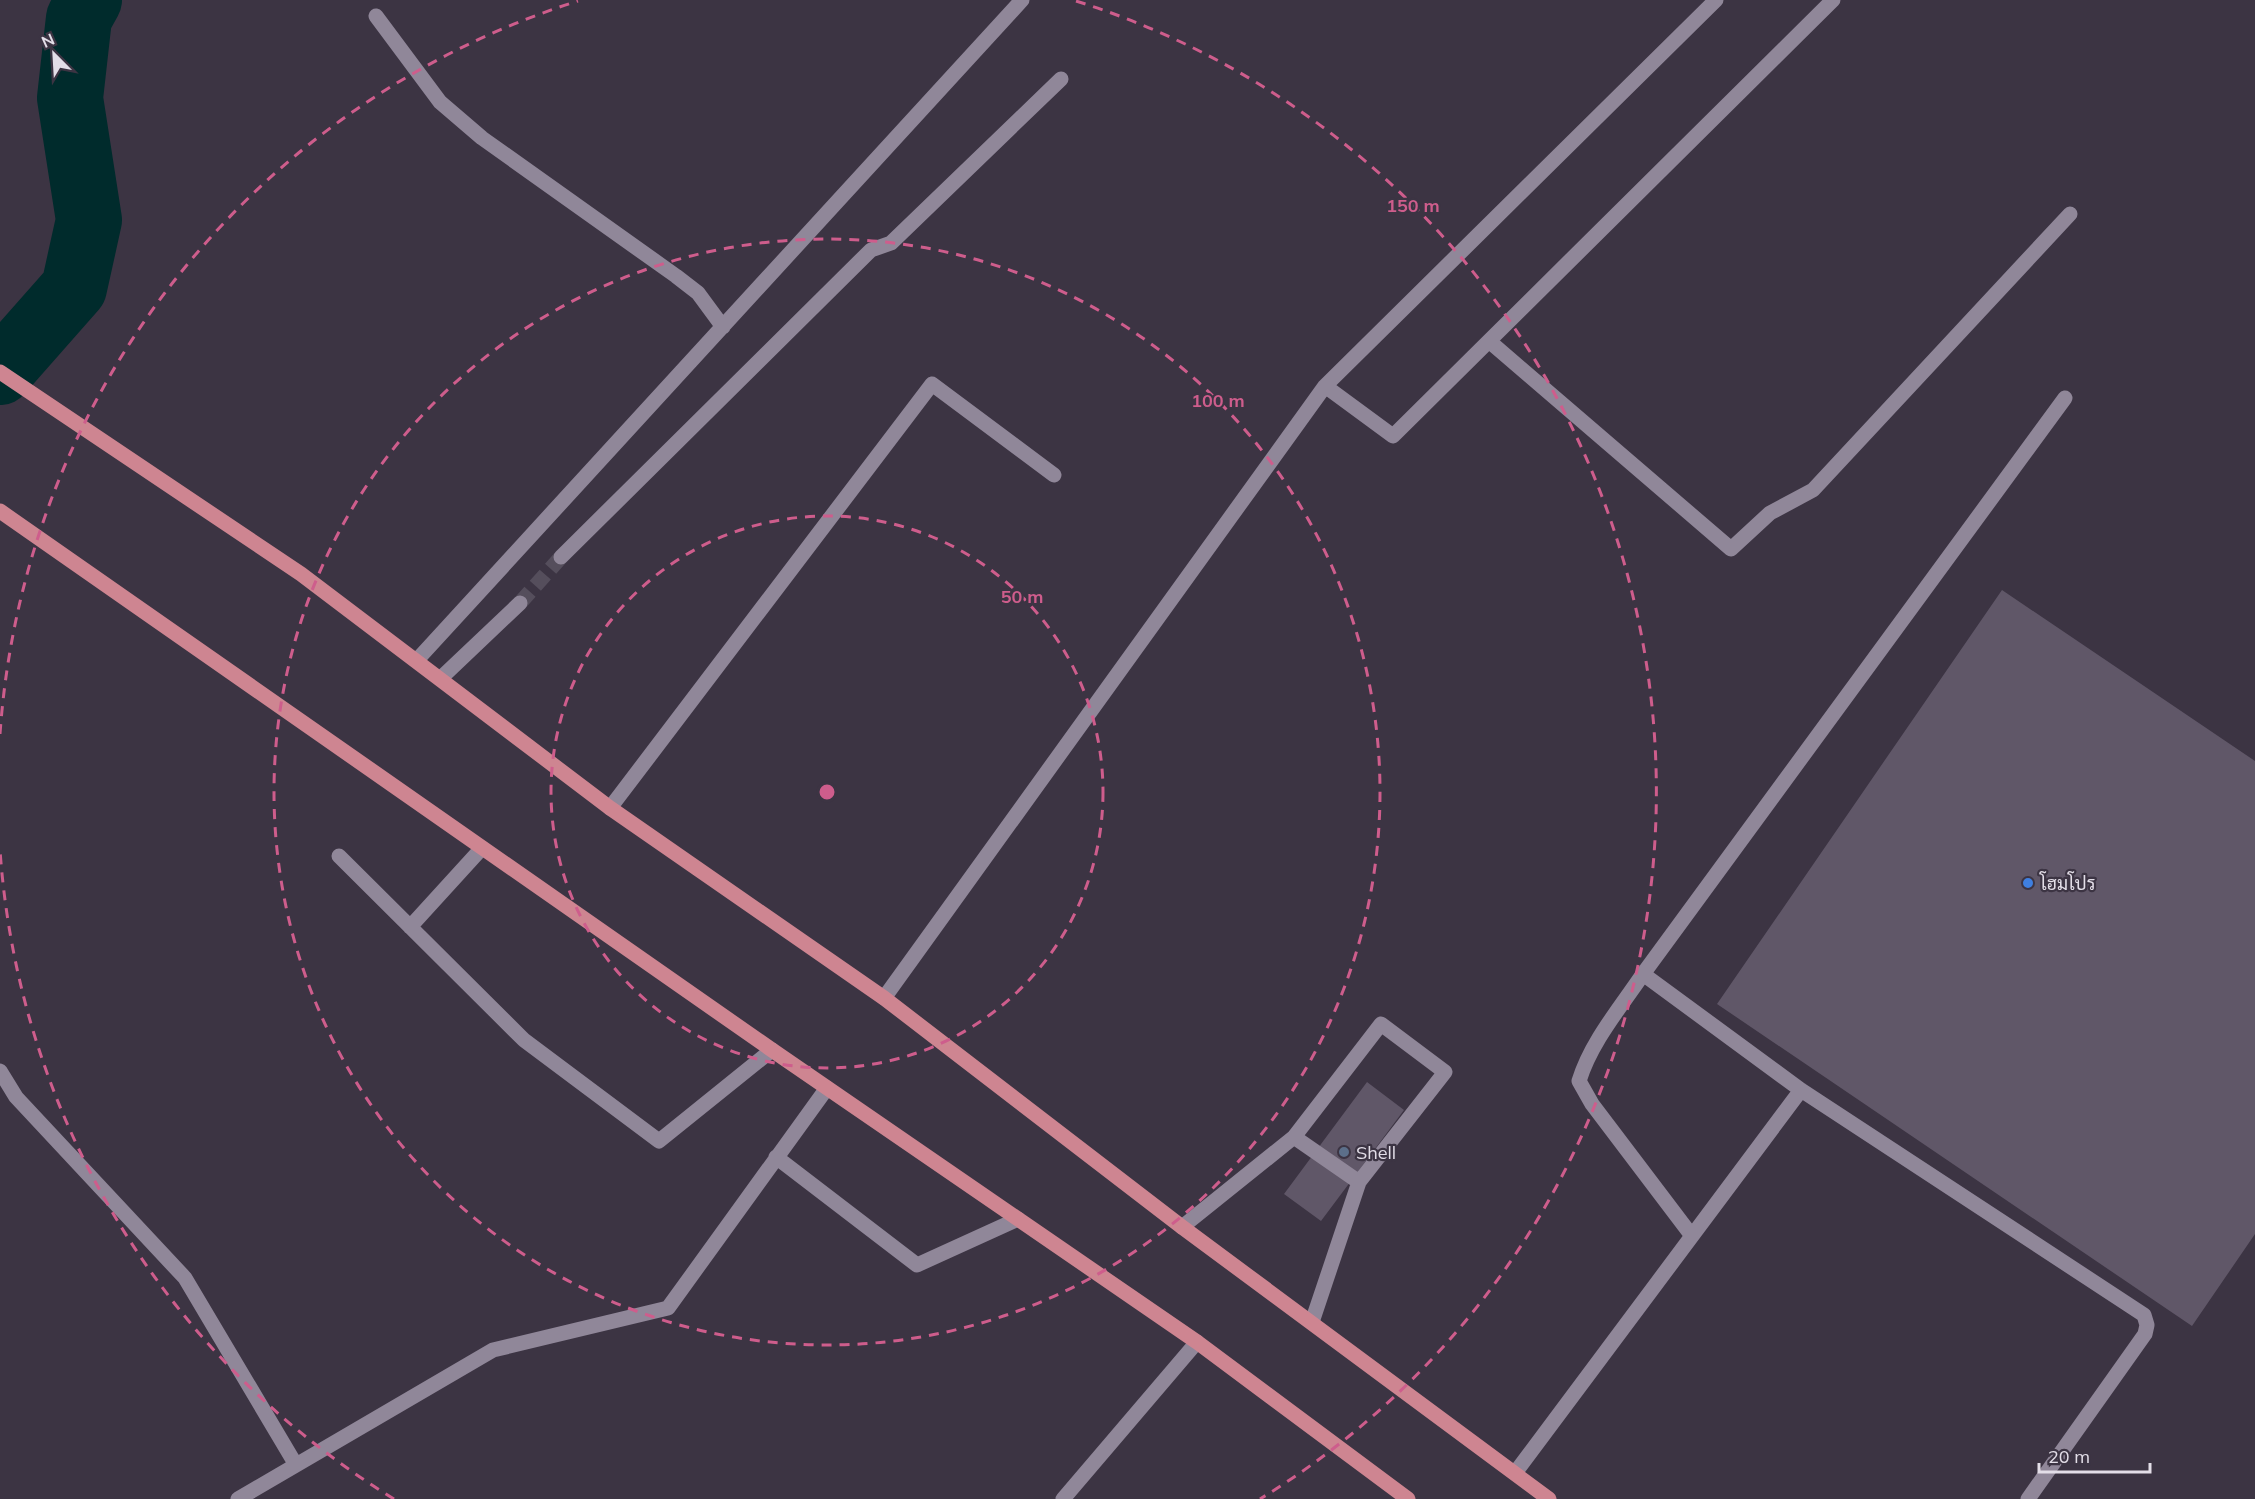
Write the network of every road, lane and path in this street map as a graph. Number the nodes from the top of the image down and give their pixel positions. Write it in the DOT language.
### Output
graph roads {
  1 [pos="1022,0"];
  2 [pos="1716,0"];
  3 [pos="1833,0"];
  4 [pos="376,16"];
  5 [pos="1061,79"];
  6 [pos="2070,214"];
  7 [pos="723,327"];
  8 [pos="1489,341"];
  9 [pos="0,372"];
  10 [pos="1325,386"];
  11 [pos="2065,398"];
  12 [pos="1054,475"];
  13 [pos="0,511"];
  14 [pos="561,557"];
  15 [pos="520,603"];
  16 [pos="417,660"];
  17 [pos="441,678"];
  18 [pos="610,808"];
  19 [pos="482,848"];
  20 [pos="339,856"];
  21 [pos="410,927"];
  22 [pos="1643,974"];
  23 [pos="884,998"];
  24 [pos="772,1050"];
  25 [pos="0,1071"];
  26 [pos="827,1088"];
  27 [pos="1801,1090"];
  28 [pos="1294,1137"];
  29 [pos="776,1158"];
  30 [pos="1359,1182"];
  31 [pos="1018,1219"];
  32 [pos="1182,1227"];
  33 [pos="1692,1236"];
  34 [pos="1312,1323"];
  35 [pos="1197,1342"];
  36 [pos="296,1465"];
  37 [pos="1515,1473"];
  38 [pos="237,1499"];
  39 [pos="1064,1499"];
  40 [pos="1408,1499"];
  41 [pos="1550,1499"];
  42 [pos="2028,1499"];
  1 -- 7 [label="lane"];
  2 -- 10 [label="lane"];
  3 -- 8 [label="lane"];
  4 -- 7 [label="lane"];
  5 -- 14 [label="lane"];
  6 -- 8 [label="lane"];
  7 -- 16 [label="lane"];
  8 -- 10 [label="lane"];
  9 -- 16 [label="main road"];
  10 -- 23 [label="lane"];
  11 -- 22 [label="lane"];
  12 -- 18 [label="lane"];
  13 -- 19 [label="main road"];
  15 -- 17 [label="lane"];
  16 -- 17 [label="main road"];
  17 -- 18 [label="main road"];
  18 -- 23 [label="main road"];
  19 -- 21 [label="lane"];
  19 -- 24 [label="main road"];
  20 -- 21 [label="lane"];
  21 -- 24 [label="lane"];
  22 -- 27 [label="lane"];
  22 -- 33 [label="lane"];
  23 -- 32 [label="main road"];
  24 -- 26 [label="main road"];
  25 -- 36 [label="lane"];
  26 -- 29 [label="lane"];
  26 -- 31 [label="main road"];
  27 -- 33 [label="lane"];
  27 -- 42 [label="lane"];
  28 -- 30 [label="lane"];
  28 -- 30 [label="lane"];
  28 -- 32 [label="lane"];
  29 -- 31 [label="lane"];
  29 -- 36 [label="lane"];
  30 -- 34 [label="lane"];
  31 -- 35 [label="main road"];
  32 -- 34 [label="main road"];
  33 -- 37 [label="lane"];
  34 -- 37 [label="main road"];
  35 -- 39 [label="lane"];
  35 -- 40 [label="main road"];
  36 -- 38 [label="lane"];
  37 -- 41 [label="main road"];
}
